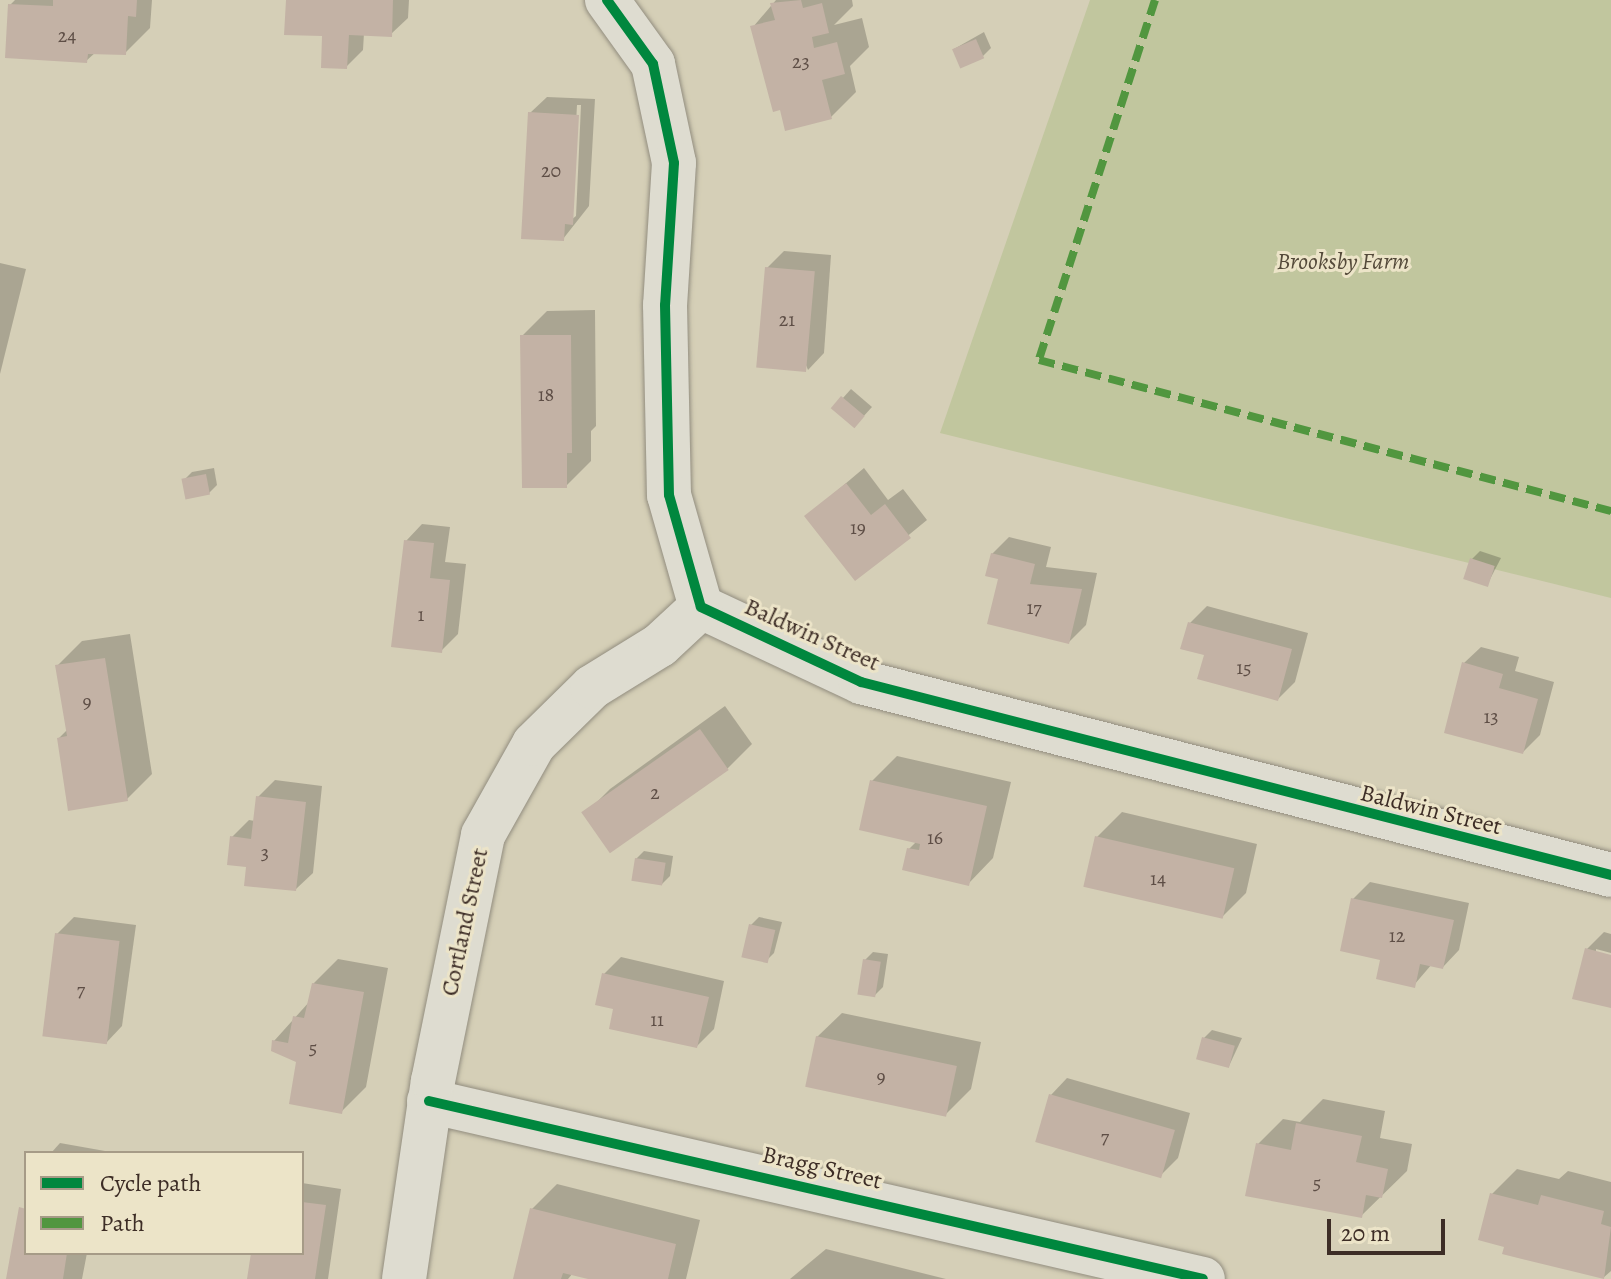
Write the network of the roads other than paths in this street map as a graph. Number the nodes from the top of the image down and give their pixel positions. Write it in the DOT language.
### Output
graph roads {
  1 [pos="607,0"];
  2 [pos="701,607"];
  3 [pos="1611,875"];
  4 [pos="429,1101"];
  5 [pos="404,1279"];
  6 [pos="1203,1279"];
  1 -- 2 [label="street"];
  2 -- 3 [label="street, Baldwin Street"];
  2 -- 4 [label="street, Cortland Street"];
  4 -- 5 [label="street, Cortland Street"];
  4 -- 6 [label="street, Bragg Street"];
}
